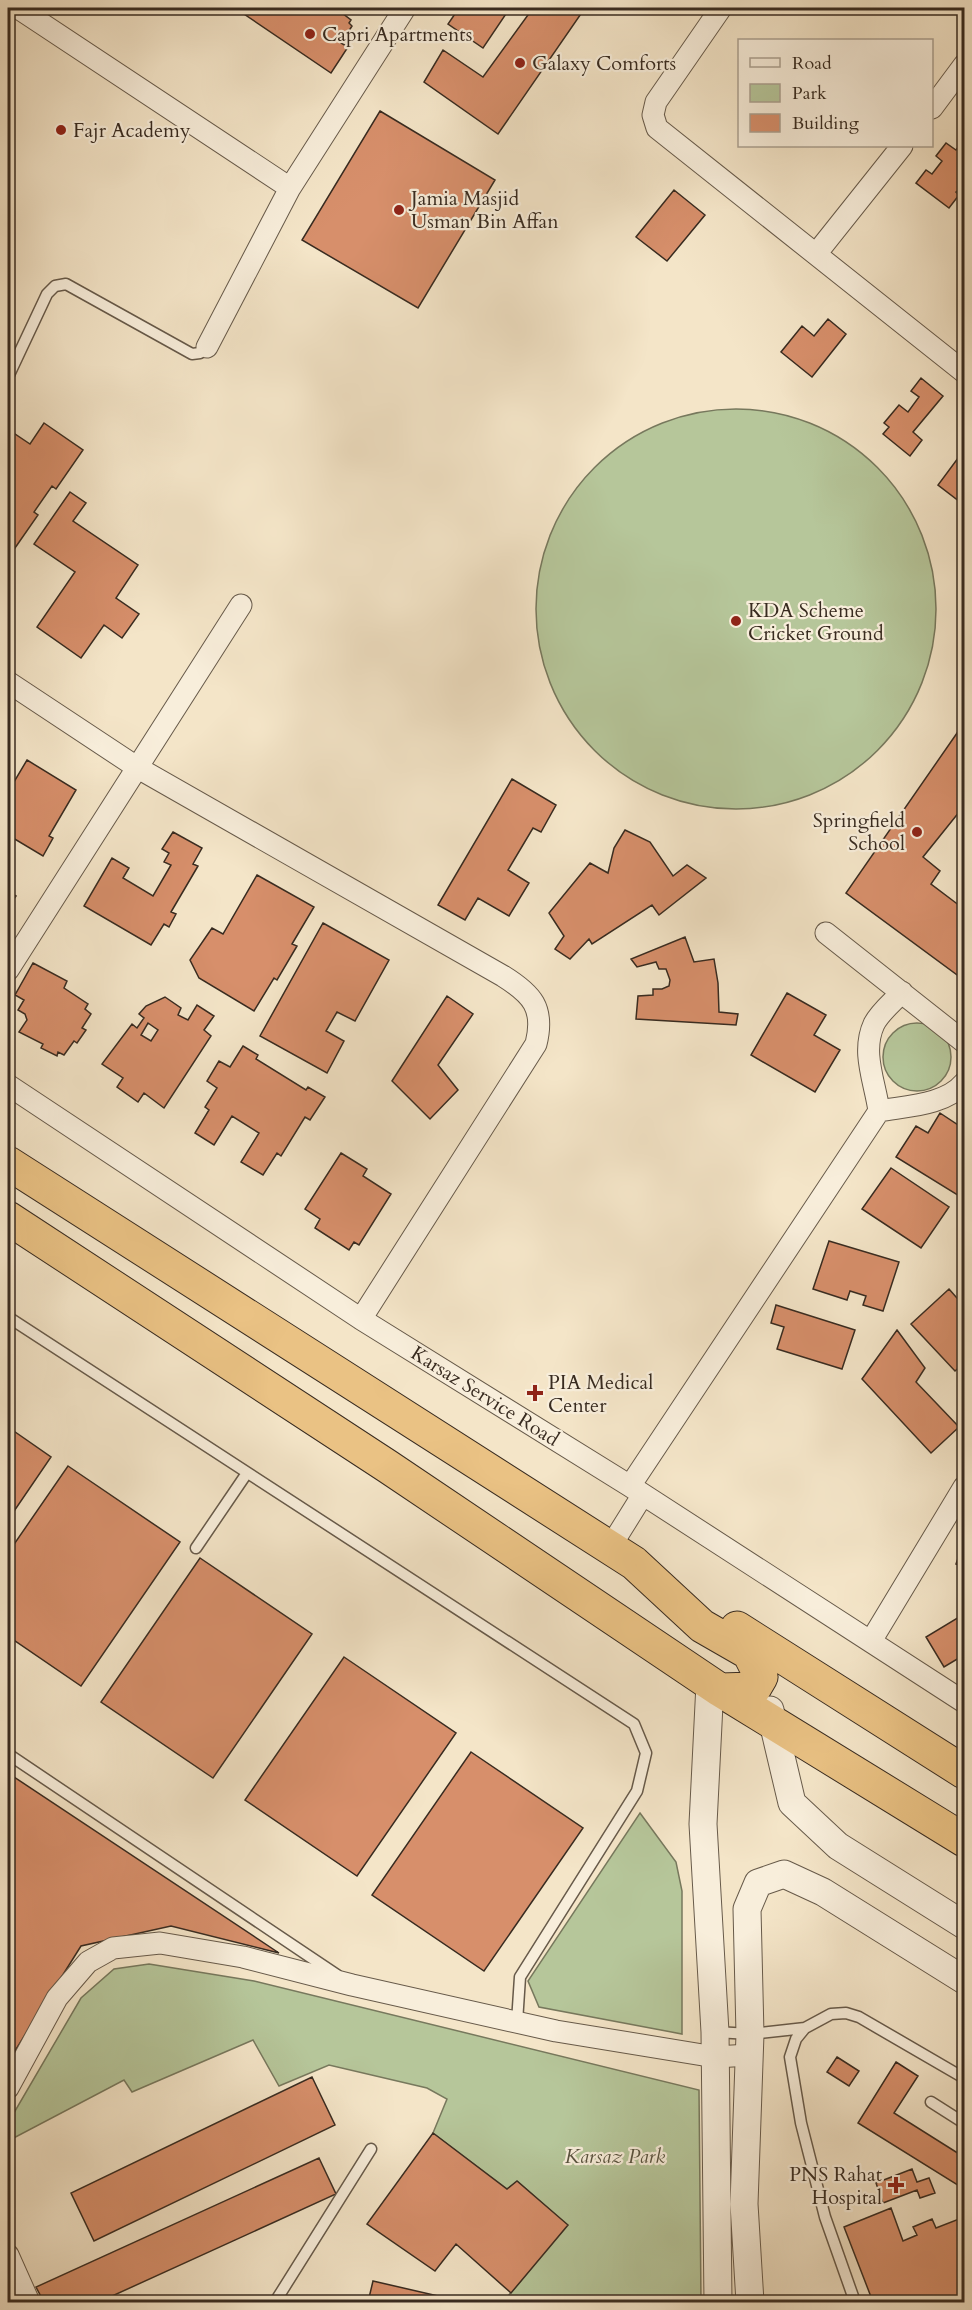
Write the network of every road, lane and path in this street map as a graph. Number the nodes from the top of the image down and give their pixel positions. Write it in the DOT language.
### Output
graph roads {
  1 [pos="12,8"];
  2 [pos="18,8"];
  3 [pos="405,8"];
  4 [pos="721,8"];
  5 [pos="8,15"];
  6 [pos="961,79"];
  7 [pos="933,107"];
  8 [pos="901,147"];
  9 [pos="291,188"];
  10 [pos="816,254"];
  11 [pos="207,347"];
  12 [pos="964,372"];
  13 [pos="8,377"];
  14 [pos="241,605"];
  15 [pos="8,682"];
  16 [pos="138,768"];
  17 [pos="826,933"];
  18 [pos="8,970"];
  19 [pos="902,992"];
  20 [pos="964,1042"];
  21 [pos="964,1083"];
  22 [pos="8,1085"];
  23 [pos="879,1111"];
  24 [pos="8,1163"];
  25 [pos="8,1218"];
  26 [pos="8,1317"];
  27 [pos="361,1319"];
  28 [pos="247,1473"];
  29 [pos="964,1487"];
  30 [pos="636,1491"];
  31 [pos="196,1548"];
  32 [pos="621,1556"];
  33 [pos="871,1641"];
  34 [pos="761,1677"];
  35 [pos="715,1687"];
  36 [pos="964,1702"];
  37 [pos="773,1723"];
  38 [pos="8,1754"];
  39 [pos="964,1772"];
  40 [pos="964,1840"];
  41 [pos="964,1925"];
  42 [pos="964,1980"];
  43 [pos="352,1985"];
  44 [pos="517,2022"];
  45 [pos="806,2028"];
  46 [pos="716,2045"];
  47 [pos="750,2045"];
  48 [pos="964,2078"];
  49 [pos="8,2088"];
  50 [pos="931,2102"];
  51 [pos="964,2123"];
  52 [pos="371,2149"];
  53 [pos="8,2255"];
  54 [pos="29,2302"];
  55 [pos="275,2302"];
  56 [pos="718,2302"];
  57 [pos="750,2302"];
  58 [pos="855,2302"];
  1 -- 5 [label="street"];
  2 -- 9 [label="street"];
  3 -- 9 [label="street"];
  4 -- 10 [label="street"];
  6 -- 7 [label="street"];
  8 -- 10 [label="street"];
  9 -- 11 [label="street"];
  10 -- 12 [label="street"];
  11 -- 13 [label="lane"];
  14 -- 16 [label="street"];
  15 -- 16 [label="street"];
  16 -- 18 [label="street"];
  16 -- 27 [label="street"];
  17 -- 19 [label="street"];
  19 -- 20 [label="street"];
  19 -- 23 [label="street"];
  21 -- 23 [label="street"];
  22 -- 27 [label="street, Karsaz Service Road"];
  23 -- 30 [label="street"];
  24 -- 32 [label="highway"];
  25 -- 35 [label="highway"];
  26 -- 28 [label="lane"];
  27 -- 30 [label="street, Karsaz Service Road"];
  28 -- 31 [label="lane"];
  28 -- 44 [label="lane"];
  29 -- 33 [label="street"];
  30 -- 32 [label="street"];
  30 -- 33 [label="street, Karsaz Service Road"];
  32 -- 34 [label="highway"];
  32 -- 39 [label="highway"];
  33 -- 36 [label="street, Karsaz Service Road"];
  34 -- 35 [label="highway"];
  34 -- 37 [label="street"];
  35 -- 37 [label="highway"];
  35 -- 46 [label="street"];
  37 -- 40 [label="highway"];
  37 -- 41 [label="street"];
  38 -- 43 [label="lane"];
  42 -- 47 [label="street"];
  43 -- 44 [label="street"];
  43 -- 49 [label="street"];
  44 -- 46 [label="street"];
  45 -- 47 [label="lane"];
  45 -- 48 [label="lane"];
  45 -- 58 [label="lane"];
  46 -- 47 [label="street"];
  46 -- 56 [label="street"];
  47 -- 57 [label="street"];
  50 -- 51 [label="lane"];
  52 -- 55 [label="lane"];
  53 -- 54 [label="street"];
}
